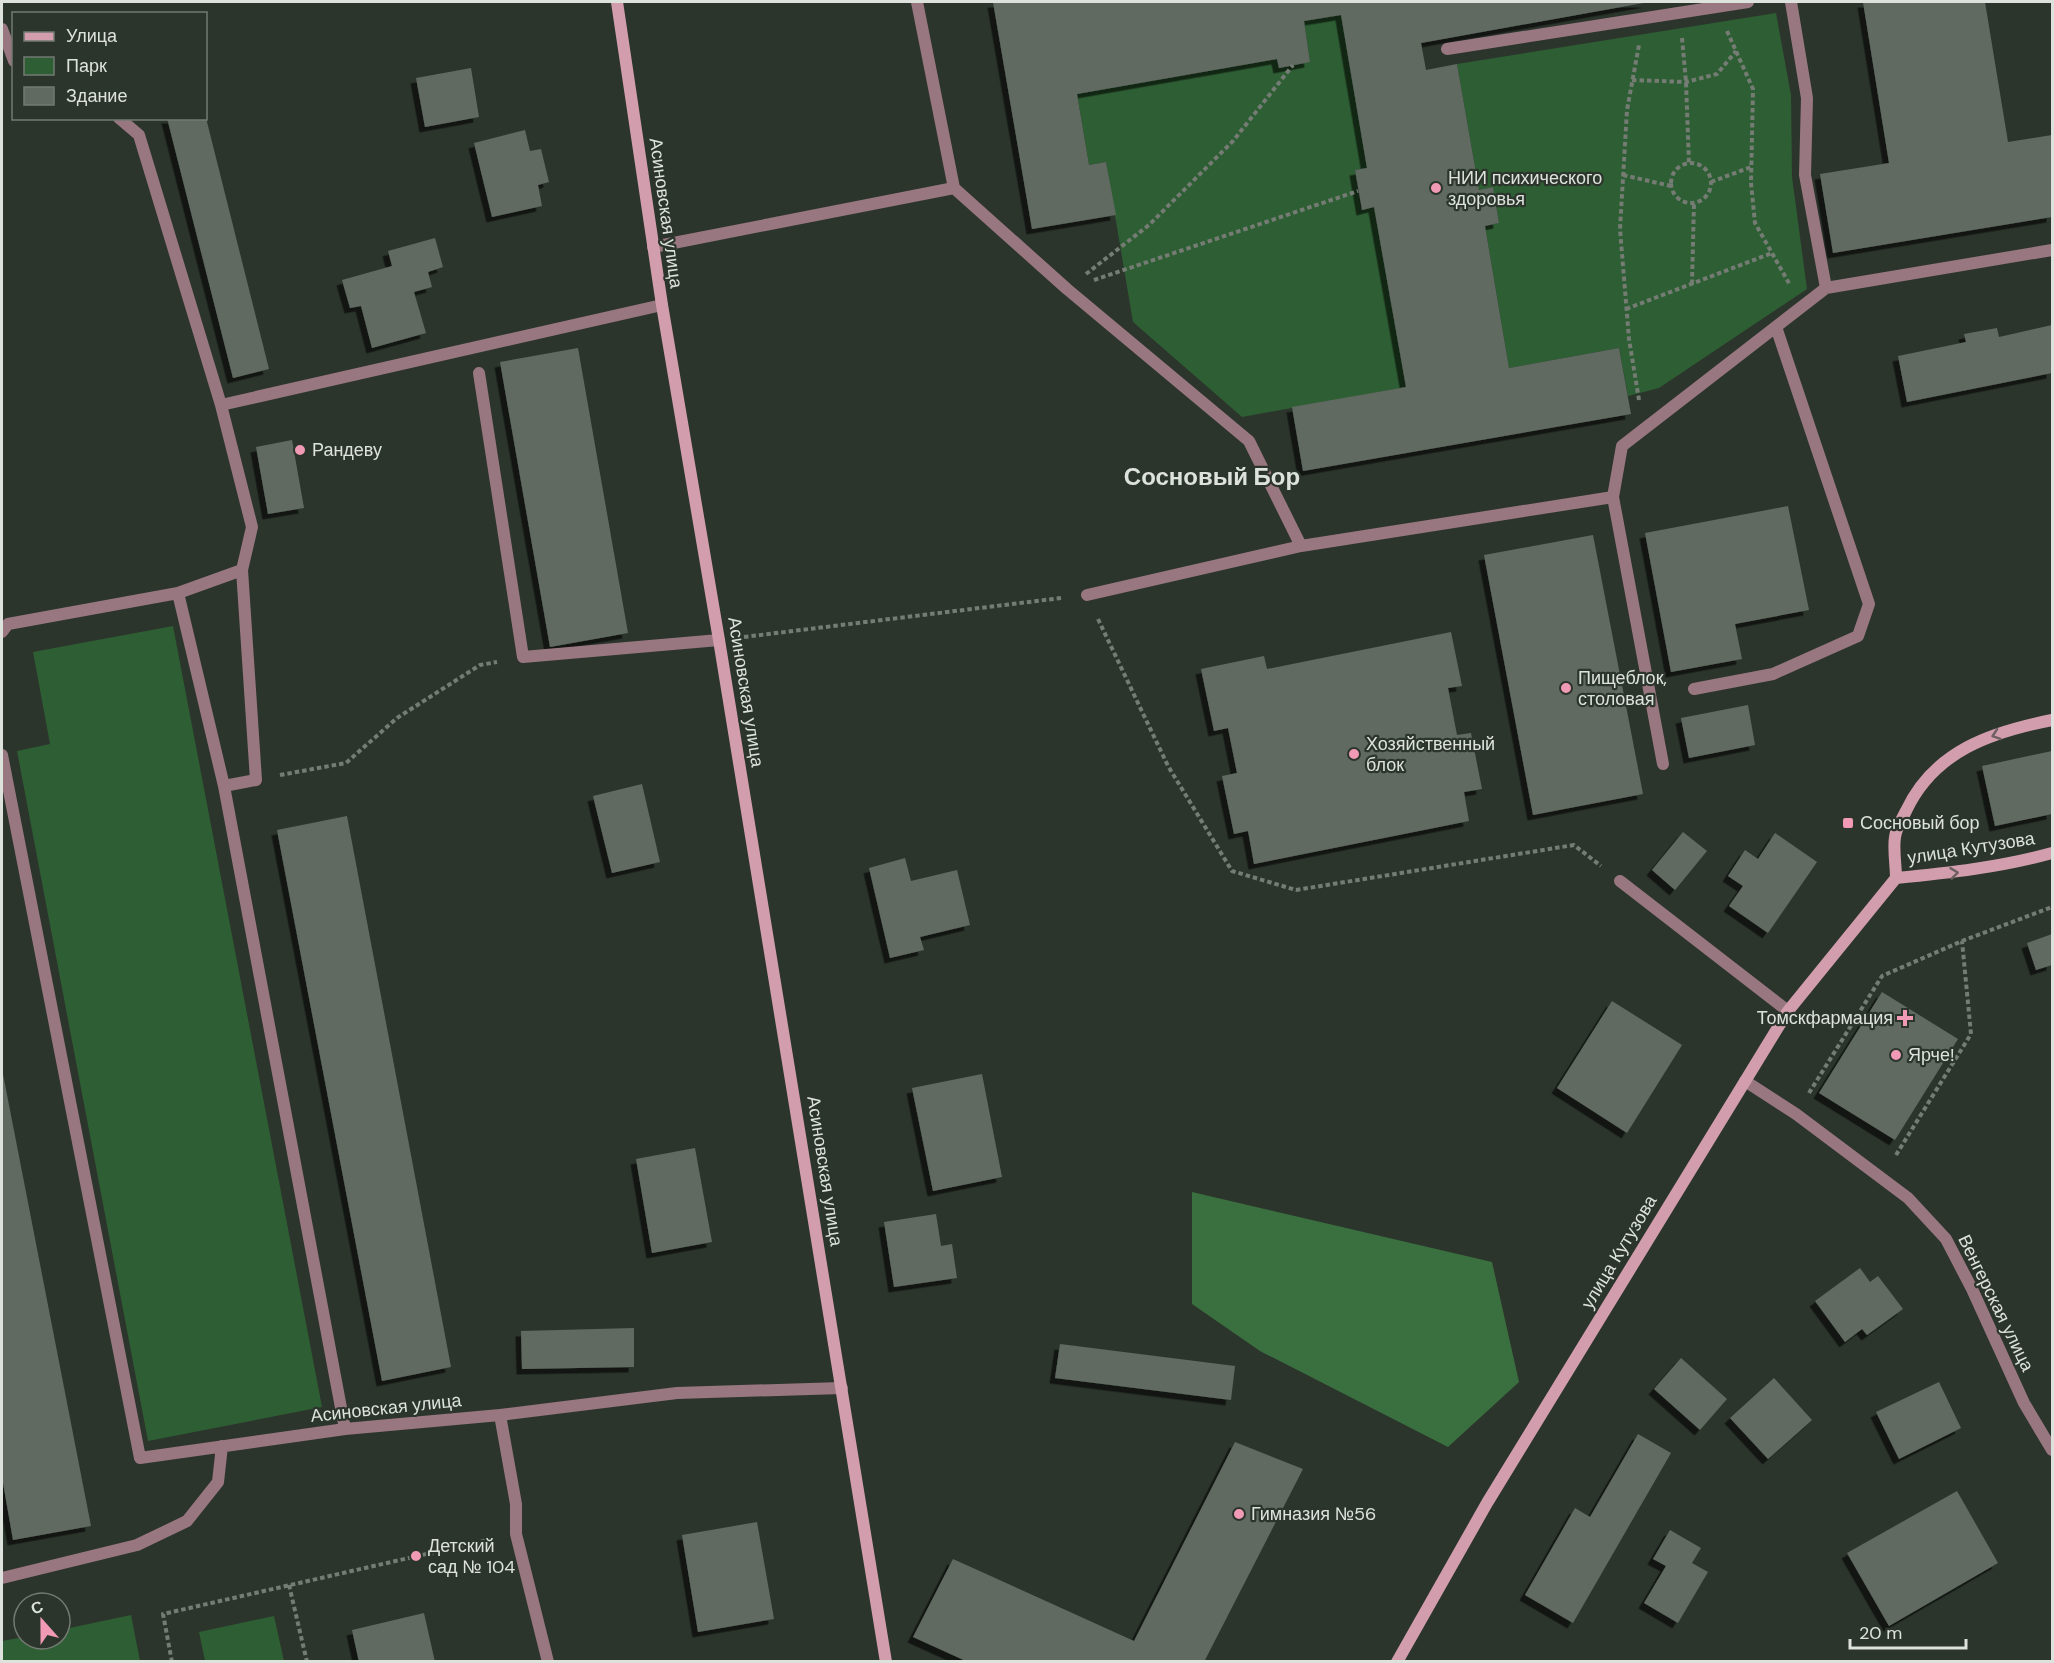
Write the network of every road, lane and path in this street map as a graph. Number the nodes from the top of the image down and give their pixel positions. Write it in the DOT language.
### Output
graph roads {
  1 [pos="617,2"];
  2 [pos="917,2"];
  3 [pos="1748,2"];
  4 [pos="1791,2"];
  5 [pos="1716,7"];
  6 [pos="1680,12"];
  7 [pos="1644,17"];
  8 [pos="2,29"];
  9 [pos="1447,49"];
  10 [pos="1736,51"];
  11 [pos="12,55"];
  12 [pos="1293,65"];
  13 [pos="1632,80"];
  14 [pos="1686,82"];
  15 [pos="121,120"];
  16 [pos="1689,163"];
  17 [pos="1751,167"];
  18 [pos="1623,175"];
  19 [pos="1711,182"];
  20 [pos="1671,186"];
  21 [pos="954,188"];
  22 [pos="1358,191"];
  23 [pos="1694,202"];
  24 [pos="653,247"];
  25 [pos="2052,250"];
  26 [pos="1772,253"];
  27 [pos="1692,284"];
  28 [pos="1826,288"];
  29 [pos="1067,289"];
  30 [pos="662,304"];
  31 [pos="1803,306"];
  32 [pos="1626,309"];
  33 [pos="1776,327"];
  34 [pos="479,373"];
  35 [pos="221,405"];
  36 [pos="1644,429"];
  37 [pos="1613,498"];
  38 [pos="1301,546"];
  39 [pos="242,570"];
  40 [pos="178,593"];
  41 [pos="1087,595"];
  42 [pos="2,632"];
  43 [pos="719,640"];
  44 [pos="523,657"];
  45 [pos="1694,688"];
  46 [pos="2052,720"];
  47 [pos="2,755"];
  48 [pos="1663,764"];
  49 [pos="256,780"];
  50 [pos="224,786"];
  51 [pos="2052,853"];
  52 [pos="1896,878"];
  53 [pos="1620,881"];
  54 [pos="2052,907"];
  55 [pos="1962,941"];
  56 [pos="1788,1011"];
  57 [pos="1745,1081"];
  58 [pos="1796,1114"];
  59 [pos="1881,1179"];
  60 [pos="842,1388"];
  61 [pos="500,1415"];
  62 [pos="345,1429"];
  63 [pos="222,1446"];
  64 [pos="2052,1450"];
  65 [pos="516,1534"];
  66 [pos="2,1578"];
  67 [pos="289,1585"];
  68 [pos="172,1662"];
  69 [pos="307,1662"];
  70 [pos="548,1662"];
  71 [pos="886,1662"];
  72 [pos="1397,1662"];
  1 -- 24 [label="street, Асиновская улица"];
  2 -- 21 [label="street"];
  3 -- 5 [label="street"];
  4 -- 28 [label="street"];
  5 -- 6 [label="street"];
  5 -- 10 [label="path"];
  6 -- 7 [label="street"];
  6 -- 14 [label="path"];
  7 -- 9 [label="street"];
  7 -- 13 [label="path"];
  8 -- 11 [label="street"];
  10 -- 14 [label="path"];
  10 -- 17 [label="path"];
  12 -- 29 [label="path"];
  13 -- 14 [label="path"];
  13 -- 18 [label="path"];
  14 -- 16 [label="path"];
  15 -- 35 [label="street"];
  16 -- 19 [label="path"];
  16 -- 20 [label="path"];
  17 -- 19 [label="path"];
  17 -- 26 [label="path"];
  18 -- 20 [label="path"];
  18 -- 32 [label="path"];
  19 -- 23 [label="path"];
  20 -- 23 [label="path"];
  21 -- 24 [label="street"];
  21 -- 29 [label="street"];
  22 -- 29 [label="path"];
  23 -- 27 [label="path"];
  24 -- 30 [label="street, Асиновская улица"];
  25 -- 28 [label="street"];
  26 -- 27 [label="path"];
  26 -- 31 [label="path"];
  27 -- 32 [label="path"];
  28 -- 31 [label="street"];
  29 -- 38 [label="street"];
  30 -- 35 [label="street"];
  30 -- 43 [label="street, Асиновская улица"];
  31 -- 33 [label="street"];
  32 -- 36 [label="path"];
  33 -- 36 [label="street"];
  33 -- 45 [label="street"];
  34 -- 44 [label="street"];
  35 -- 39 [label="street"];
  36 -- 37 [label="street"];
  37 -- 38 [label="street"];
  37 -- 48 [label="street"];
  38 -- 41 [label="street"];
  39 -- 40 [label="street"];
  39 -- 49 [label="street"];
  40 -- 42 [label="street"];
  40 -- 50 [label="street"];
  41 -- 43 [label="path"];
  41 -- 53 [label="path"];
  43 -- 44 [label="street"];
  43 -- 60 [label="street, Асиновская улица"];
  44 -- 49 [label="path"];
  46 -- 52 [label="street, улица Кутузова, one-way"];
  47 -- 63 [label="street, Асиновская улица"];
  49 -- 50 [label="street"];
  50 -- 62 [label="street"];
  52 -- 51 [label="street, улица Кутузова, one-way"];
  52 -- 56 [label="street, улица Кутузова"];
  53 -- 56 [label="street"];
  54 -- 55 [label="path"];
  55 -- 58 [label="path"];
  55 -- 59 [label="path"];
  56 -- 57 [label="street, улица Кутузова"];
  57 -- 58 [label="street, Венгерская улица"];
  57 -- 72 [label="street, улица Кутузова"];
  58 -- 59 [label="street, Венгерская улица"];
  59 -- 64 [label="street, Венгерская улица"];
  60 -- 61 [label="street, Асиновская улица"];
  60 -- 71 [label="street, Асиновская улица"];
  61 -- 62 [label="street, Асиновская улица"];
  61 -- 65 [label="street"];
  62 -- 63 [label="street, Асиновская улица"];
  63 -- 66 [label="street"];
  65 -- 67 [label="path"];
  65 -- 70 [label="street"];
  67 -- 68 [label="path"];
  67 -- 69 [label="path"];
}
